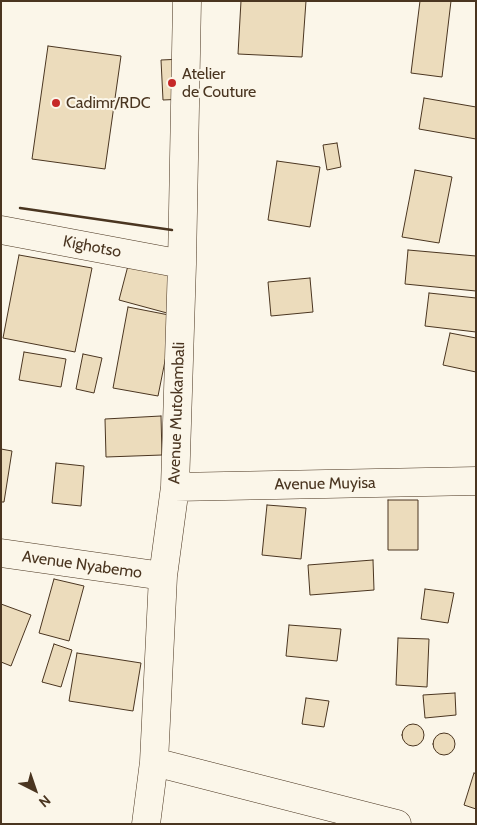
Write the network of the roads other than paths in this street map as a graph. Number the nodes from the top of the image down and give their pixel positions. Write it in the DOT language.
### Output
graph roads {
  1 [pos="187,1"];
  2 [pos="1,230"];
  3 [pos="182,264"];
  4 [pos="476,481"];
  5 [pos="175,487"];
  6 [pos="1,553"];
  7 [pos="163,576"];
  8 [pos="154,762"];
  9 [pos="146,824"];
  10 [pos="397,824"];
  1 -- 3 [label="street, Avenue Mutokambali"];
  2 -- 3 [label="street, Kighotso"];
  3 -- 5 [label="street, Avenue Mutokambali"];
  4 -- 5 [label="street, Avenue Muyisa"];
  5 -- 7 [label="street, Avenue Mutokambali"];
  6 -- 7 [label="street, Avenue Nyabemo"];
  7 -- 8 [label="street, Avenue Mutokambali"];
  8 -- 9 [label="street, Avenue Mutokambali"];
  8 -- 10 [label="street"];
}
